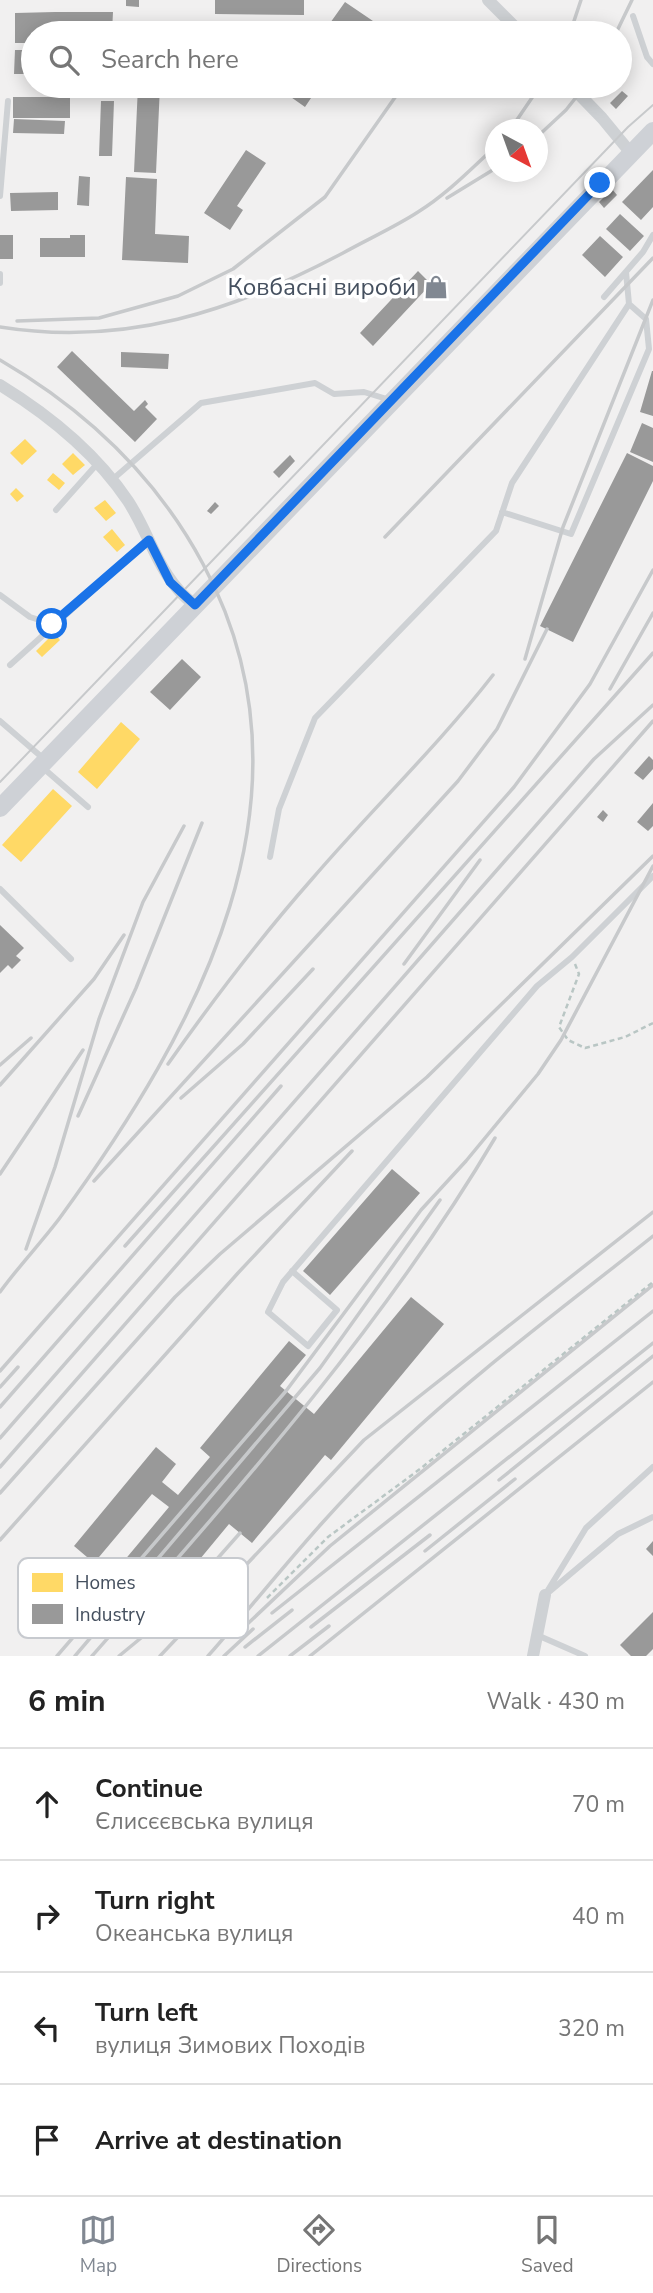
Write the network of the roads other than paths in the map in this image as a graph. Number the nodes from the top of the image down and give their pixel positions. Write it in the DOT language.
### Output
graph roads {
  1 [pos="488,0"];
  2 [pos="633,16"];
  3 [pos="509,21"];
  4 [pos="653,64"];
  5 [pos="582,98"];
  6 [pos="8,101"];
  7 [pos="653,131"];
  8 [pos="630,152"];
  9 [pos="0,196"];
  10 [pos="653,234"];
  11 [pos="626,272"];
  12 [pos="0,274"];
  13 [pos="0,283"];
  14 [pos="604,297"];
  15 [pos="629,304"];
  16 [pos="0,385"];
  17 [pos="391,400"];
  18 [pos="98,463"];
  19 [pos="111,481"];
  20 [pos="55,510"];
  21 [pos="502,512"];
  22 [pos="149,540"];
  23 [pos="0,595"];
  24 [pos="195,605"];
  25 [pos="52,624"];
  26 [pos="10,664"];
  27 [pos="0,721"];
  28 [pos="43,763"];
  29 [pos="88,807"];
  30 [pos="0,808"];
  31 [pos="270,857"];
  32 [pos="653,876"];
  33 [pos="0,889"];
  34 [pos="71,959"];
  35 [pos="292,1271"];
  36 [pos="653,1467"];
  37 [pos="653,1517"];
  38 [pos="545,1595"];
  39 [pos="537,1635"];
  40 [pos="533,1656"];
  41 [pos="585,1656"];
  1 -- 3 [label="street"];
  2 -- 4 [label="lane"];
  5 -- 8 [label="street"];
  6 -- 9 [label="lane"];
  7 -- 8 [label="main road"];
  8 -- 17 [label="main road"];
  10 -- 11 [label="lane"];
  11 -- 14 [label="lane"];
  11 -- 15 [label="lane"];
  12 -- 13 [label="lane"];
  15 -- 21 [label="lane"];
  15 -- 21 [label="lane"];
  16 -- 18 [label="street"];
  17 -- 19 [label="lane"];
  17 -- 24 [label="main road"];
  18 -- 19 [label="street"];
  18 -- 20 [label="lane"];
  19 -- 22 [label="street"];
  21 -- 31 [label="lane"];
  22 -- 24 [label="street"];
  22 -- 25 [label="lane"];
  23 -- 25 [label="lane"];
  24 -- 28 [label="main road"];
  25 -- 26 [label="lane"];
  27 -- 28 [label="lane"];
  28 -- 29 [label="lane"];
  28 -- 30 [label="main road"];
  32 -- 35 [label="lane"];
  33 -- 34 [label="lane"];
  35 -- 35 [label="lane"];
  36 -- 38 [label="lane"];
  37 -- 38 [label="lane"];
  38 -- 39 [label="street"];
  39 -- 40 [label="street"];
  39 -- 41 [label="lane"];
}
